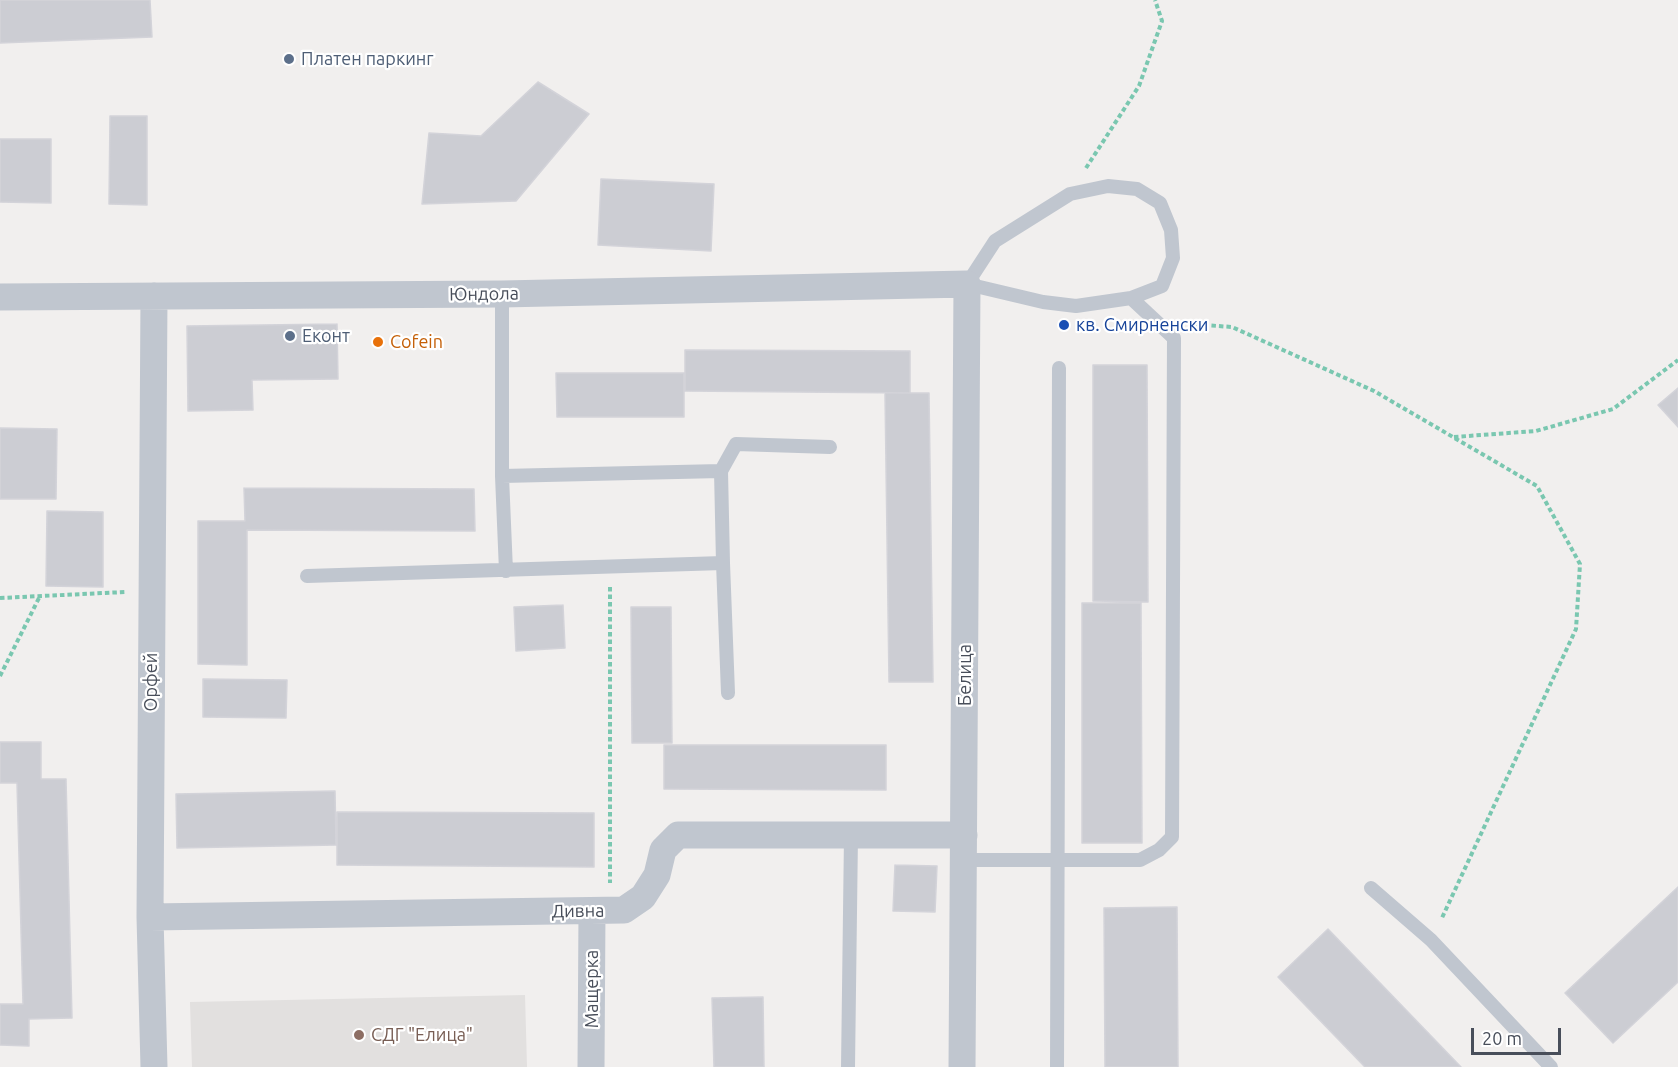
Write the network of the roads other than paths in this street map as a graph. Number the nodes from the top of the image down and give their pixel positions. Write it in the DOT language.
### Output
graph roads {
  1 [pos="967,284"];
  2 [pos="502,294"];
  3 [pos="154,296"];
  4 [pos="0,297"];
  5 [pos="1131,298"];
  6 [pos="1059,368"];
  7 [pos="830,447"];
  8 [pos="721,471"];
  9 [pos="502,476"];
  10 [pos="723,563"];
  11 [pos="506,571"];
  12 [pos="307,576"];
  13 [pos="728,693"];
  14 [pos="851,835"];
  15 [pos="964,847"];
  16 [pos="1058,859"];
  17 [pos="1371,888"];
  18 [pos="601,911"];
  19 [pos="150,917"];
  20 [pos="154,1067"];
  21 [pos="591,1067"];
  22 [pos="848,1067"];
  23 [pos="962,1067"];
  24 [pos="1057,1067"];
  25 [pos="1551,1067"];
  1 -- 2 [label="street, Юндола"];
  1 -- 5 [label="lane"];
  1 -- 5 [label="lane"];
  1 -- 15 [label="street, Белица"];
  2 -- 3 [label="street, Юндола"];
  2 -- 9 [label="lane"];
  3 -- 4 [label="street, Юндола"];
  3 -- 19 [label="street, Орфей"];
  5 -- 16 [label="lane"];
  6 -- 16 [label="lane"];
  7 -- 8 [label="lane"];
  8 -- 9 [label="lane"];
  8 -- 10 [label="lane"];
  9 -- 11 [label="lane"];
  10 -- 11 [label="lane"];
  10 -- 13 [label="lane"];
  11 -- 12 [label="lane"];
  14 -- 15 [label="street, Дивна"];
  14 -- 18 [label="street, Дивна"];
  14 -- 22 [label="lane"];
  15 -- 16 [label="lane"];
  15 -- 23 [label="street, Белица"];
  16 -- 24 [label="lane"];
  17 -- 25 [label="lane"];
  18 -- 19 [label="street, Дивна"];
  18 -- 21 [label="street, Мащерка"];
  19 -- 20 [label="street, Орфей"];
}
